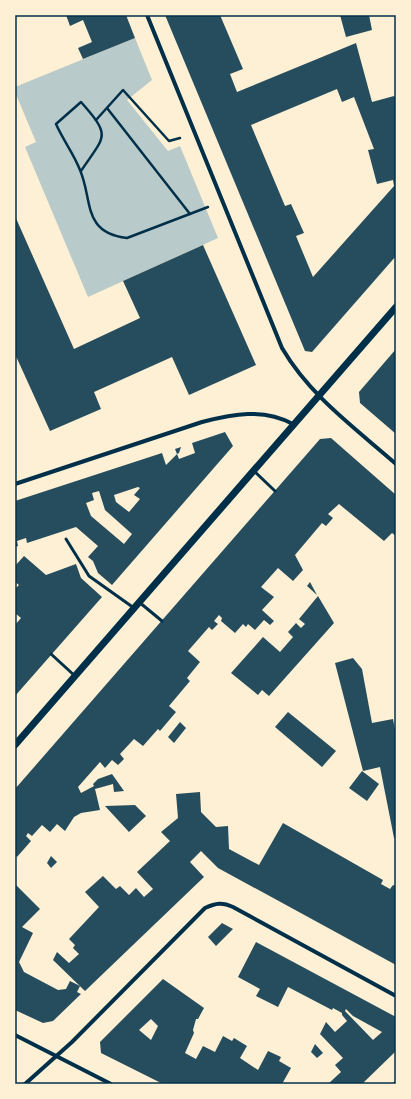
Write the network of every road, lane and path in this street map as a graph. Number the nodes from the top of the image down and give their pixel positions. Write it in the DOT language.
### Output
graph roads {
  1 [pos="147,15"];
  2 [pos="107,108"];
  3 [pos="96,120"];
  4 [pos="183,144"];
  5 [pos="81,171"];
  6 [pos="207,200"];
  7 [pos="190,214"];
  8 [pos="396,307"];
  9 [pos="318,396"];
  10 [pos="293,424"];
  11 [pos="396,464"];
  12 [pos="253,470"];
  13 [pos="15,484"];
  14 [pos="275,491"];
  15 [pos="66,539"];
  16 [pos="139,602"];
  17 [pos="134,608"];
  18 [pos="162,621"];
  19 [pos="51,654"];
  20 [pos="75,676"];
  21 [pos="15,745"];
  22 [pos="396,996"];
  23 [pos="15,1035"];
  24 [pos="55,1056"];
  25 [pos="25,1084"];
  26 [pos="112,1084"];
  1 -- 9 [label="street"];
  2 -- 3 [label="path"];
  2 -- 4 [label="path"];
  2 -- 7 [label="path"];
  3 -- 5 [label="path"];
  3 -- 5 [label="path"];
  5 -- 7 [label="path"];
  6 -- 7 [label="path"];
  8 -- 9 [label="street"];
  9 -- 10 [label="street"];
  9 -- 11 [label="street"];
  10 -- 12 [label="street"];
  10 -- 13 [label="street"];
  12 -- 14 [label="lane"];
  12 -- 16 [label="street"];
  15 -- 17 [label="lane"];
  16 -- 17 [label="street"];
  16 -- 18 [label="lane"];
  17 -- 20 [label="street"];
  19 -- 20 [label="lane"];
  20 -- 21 [label="street"];
  22 -- 24 [label="street"];
  23 -- 24 [label="street"];
  24 -- 25 [label="street"];
  24 -- 26 [label="street"];
}
